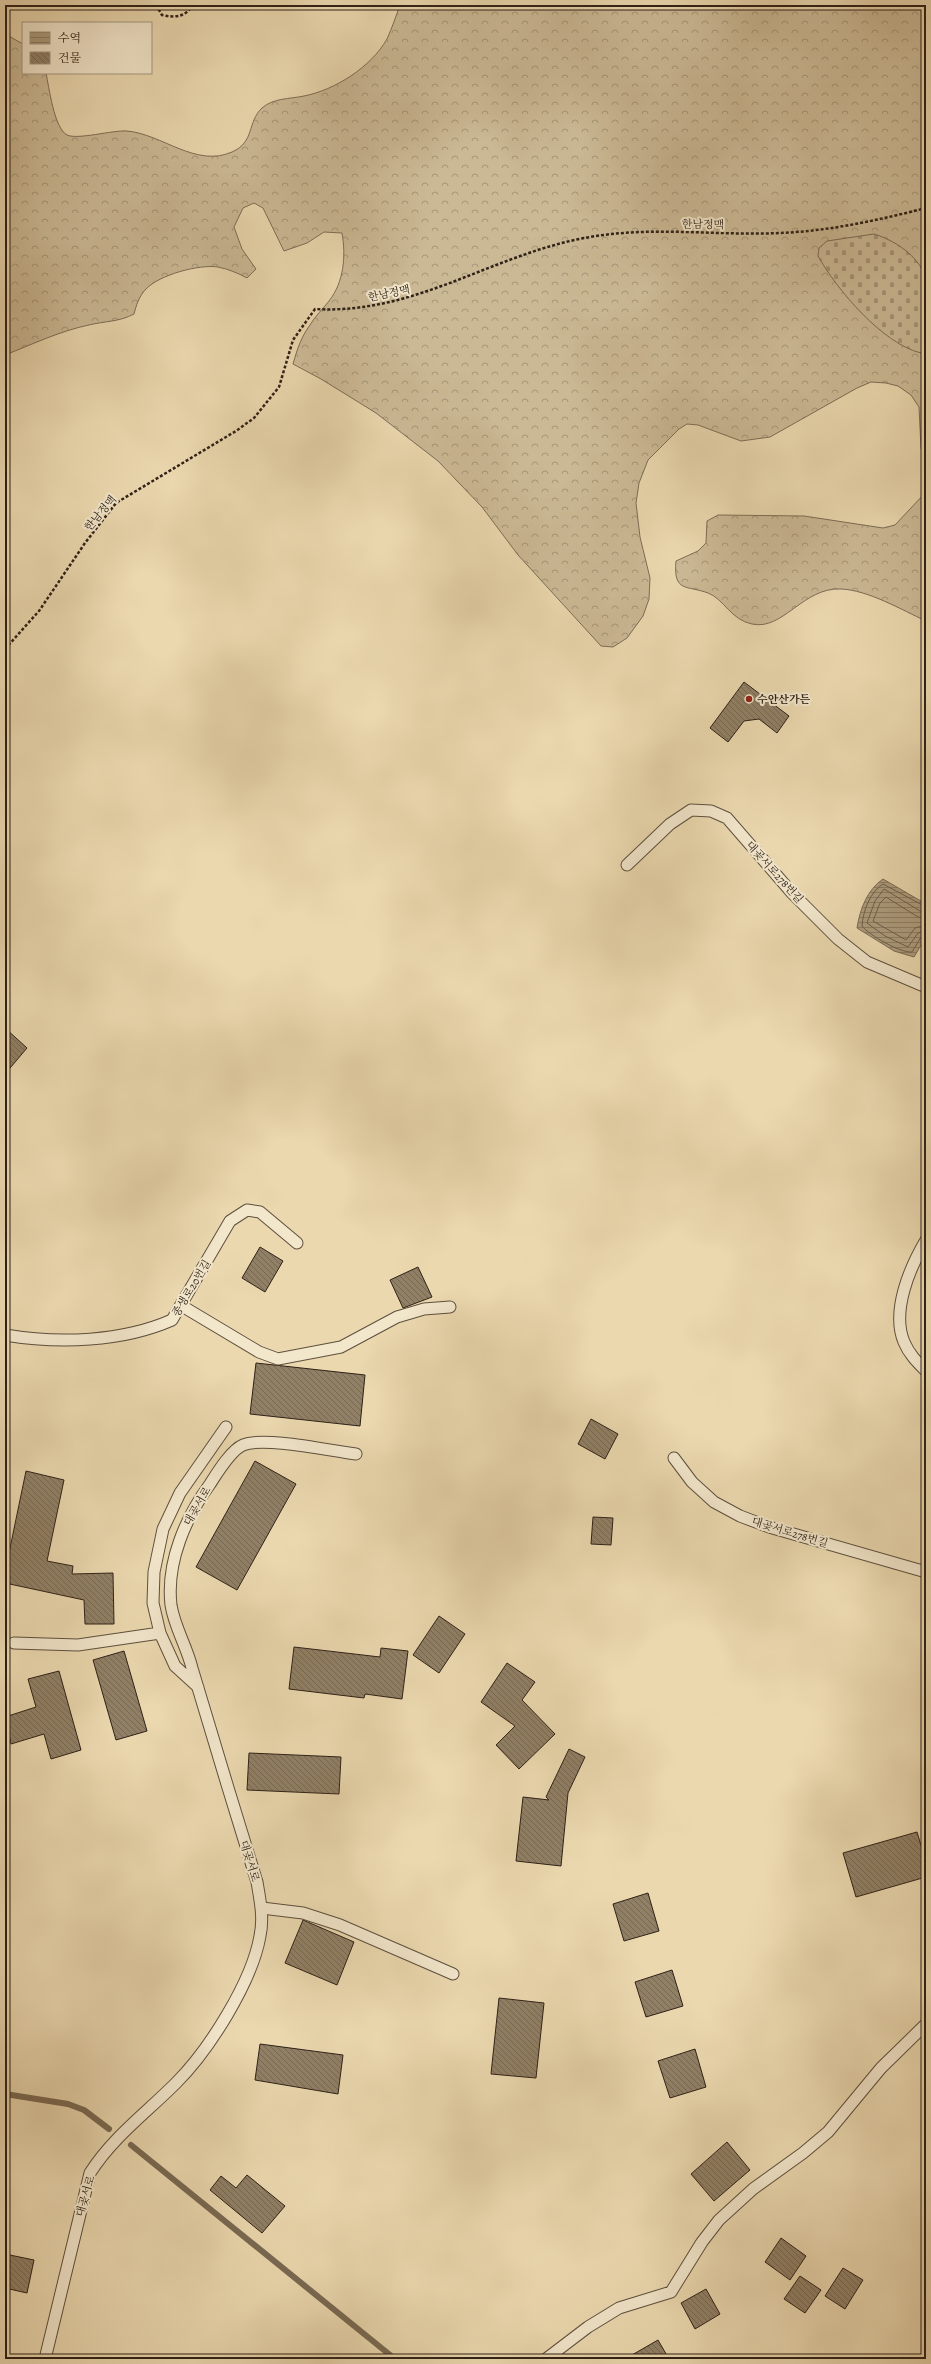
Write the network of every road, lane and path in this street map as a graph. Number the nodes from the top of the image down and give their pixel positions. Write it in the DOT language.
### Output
graph roads {
  1 [pos="156,5"];
  2 [pos="193,5"];
  3 [pos="926,208"];
  4 [pos="5,648"];
  5 [pos="628,865"];
  6 [pos="926,987"];
  7 [pos="926,1240"];
  8 [pos="297,1243"];
  9 [pos="182,1306"];
  10 [pos="450,1307"];
  11 [pos="5,1335"];
  12 [pos="926,1371"];
  13 [pos="226,1427"];
  14 [pos="356,1454"];
  15 [pos="674,1458"];
  16 [pos="926,1572"];
  17 [pos="160,1633"];
  18 [pos="14,1643"];
  19 [pos="198,1687"];
  20 [pos="262,1908"];
  21 [pos="453,1974"];
  22 [pos="926,2024"];
  23 [pos="45,2359"];
  24 [pos="546,2359"];
  1 -- 2 [label="path"];
  3 -- 4 [label="path, 한남정맥"];
  5 -- 6 [label="lane, 대곶서로278번길"];
  7 -- 12 [label="lane"];
  8 -- 9 [label="lane, 종생로20번길"];
  9 -- 10 [label="lane"];
  9 -- 11 [label="lane, 종생로20번길"];
  13 -- 17 [label="lane"];
  14 -- 19 [label="lane, 대곶서로"];
  15 -- 16 [label="lane, 대곶서로278번길"];
  17 -- 18 [label="lane"];
  17 -- 19 [label="lane"];
  19 -- 20 [label="lane, 대곶서로"];
  20 -- 21 [label="lane"];
  20 -- 23 [label="lane, 대곶서로"];
  22 -- 24 [label="lane"];
}
